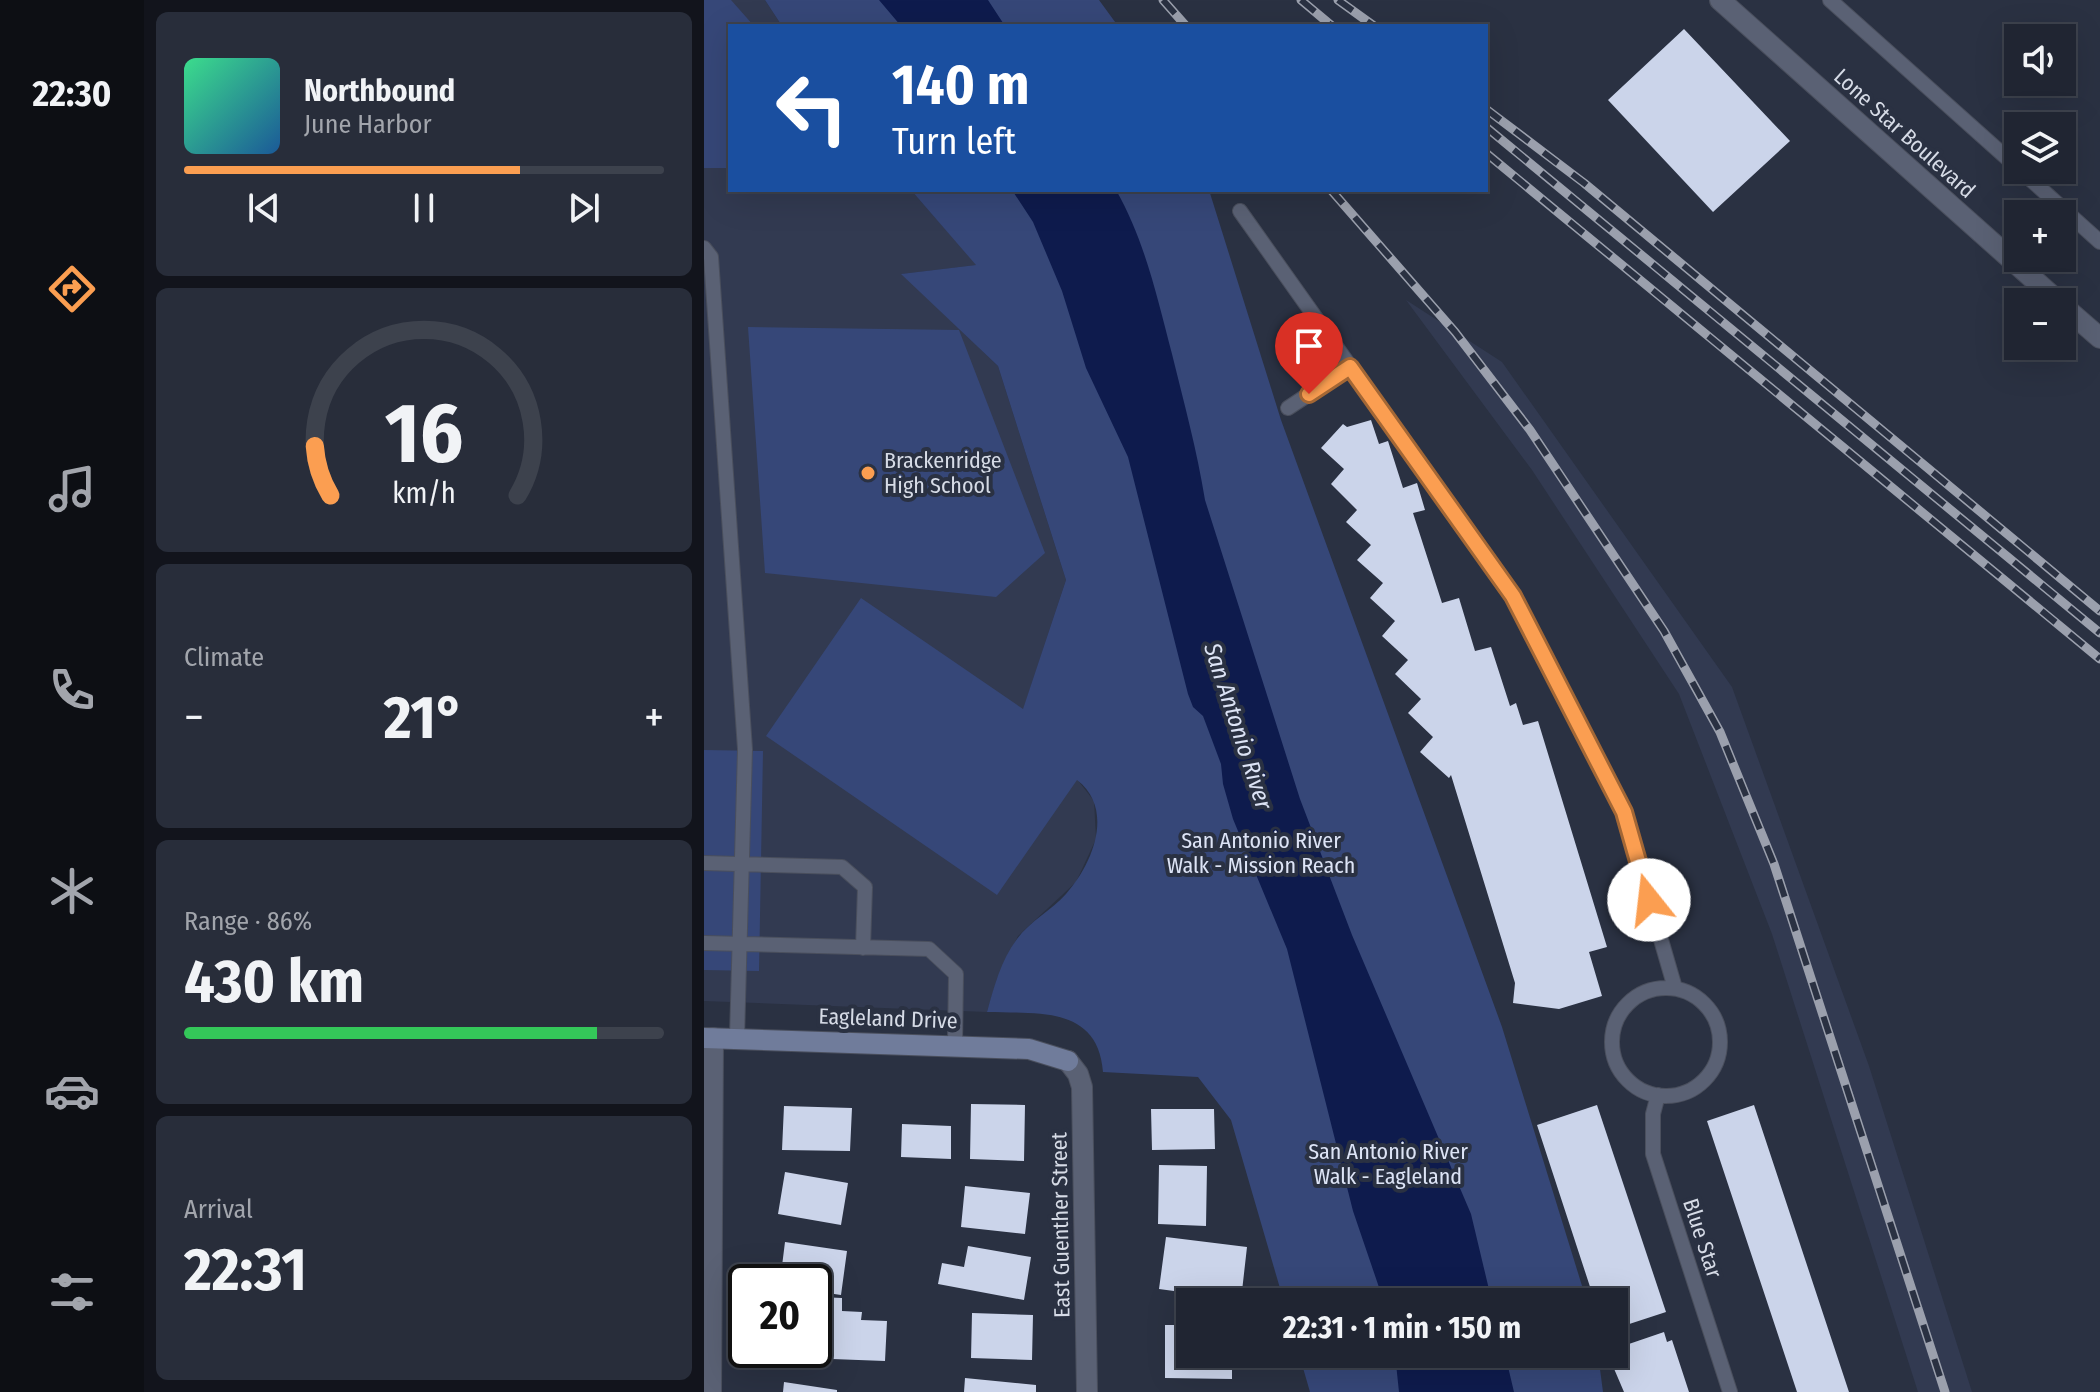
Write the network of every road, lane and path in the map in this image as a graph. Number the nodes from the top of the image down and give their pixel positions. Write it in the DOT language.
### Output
graph roads {
  1 [pos="1720,0"];
  2 [pos="1830,0"];
  3 [pos="2004,156"];
  4 [pos="2036,184"];
  5 [pos="1240,211"];
  6 [pos="2100,242"];
  7 [pos="704,248"];
  8 [pos="2043,288"];
  9 [pos="2076,317"];
  10 [pos="2100,338"];
  11 [pos="1350,367"];
  12 [pos="1288,408"];
  13 [pos="704,863"];
  14 [pos="743,864"];
  15 [pos="704,943"];
  16 [pos="740,944"];
  17 [pos="863,948"];
  18 [pos="1675,988"];
  19 [pos="737,1037"];
  20 [pos="709,1038"];
  21 [pos="955,1044"];
  22 [pos="1068,1061"];
  23 [pos="1658,1095"];
  24 [pos="711,1392"];
  25 [pos="1087,1392"];
  26 [pos="1730,1392"];
  1 -- 8 [label="street, Lone Star Boulevard"];
  2 -- 3 [label="lane"];
  4 -- 6 [label="lane"];
  5 -- 11 [label="lane"];
  7 -- 14 [label="lane"];
  9 -- 10 [label="street, Lone Star Boulevard"];
  11 -- 12 [label="lane"];
  11 -- 18 [label="lane"];
  13 -- 14 [label="lane"];
  14 -- 16 [label="lane"];
  14 -- 17 [label="lane"];
  15 -- 16 [label="lane"];
  16 -- 17 [label="lane"];
  16 -- 19 [label="lane"];
  17 -- 21 [label="lane"];
  18 -- 23 [label="lane"];
  18 -- 23 [label="lane"];
  19 -- 20 [label="street, Eagleland Drive"];
  19 -- 21 [label="street, Eagleland Drive"];
  20 -- 24 [label="street"];
  21 -- 22 [label="street, Eagleland Drive"];
  22 -- 25 [label="street, East Guenther Street"];
  23 -- 26 [label="lane, Blue Star"];
}
